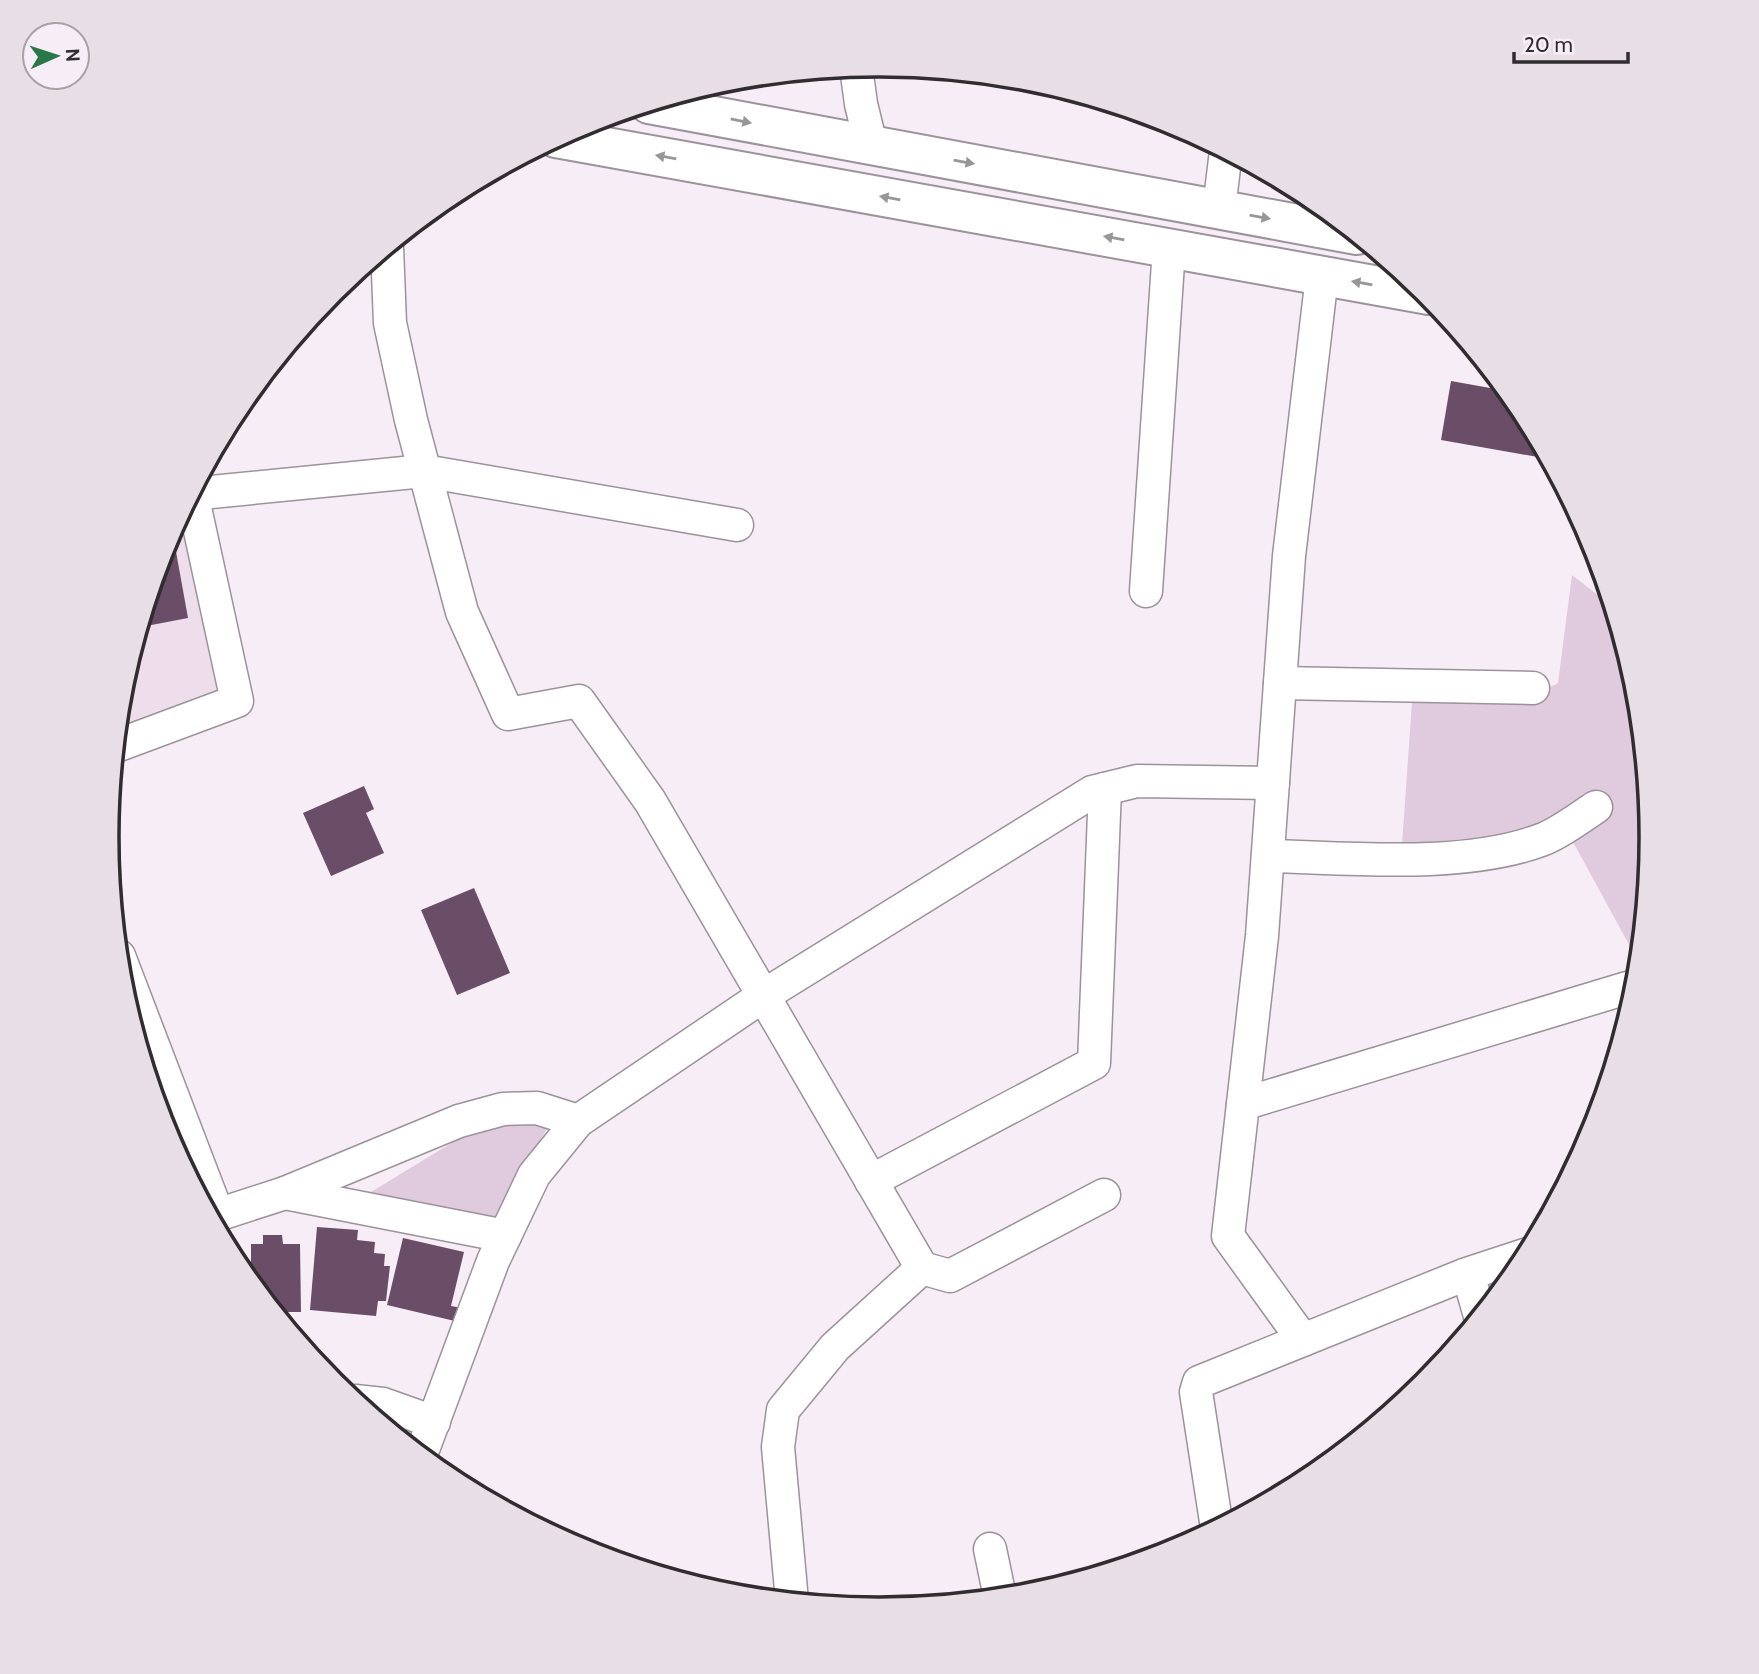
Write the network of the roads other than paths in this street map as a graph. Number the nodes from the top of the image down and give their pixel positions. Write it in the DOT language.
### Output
graph roads {
  1 [pos="857,78"];
  2 [pos="668,107"];
  3 [pos="574,141"];
  4 [pos="872,145"];
  5 [pos="1225,160"];
  6 [pos="1219,209"];
  7 [pos="1337,230"];
  8 [pos="1169,248"];
  9 [pos="387,258"];
  10 [pos="1322,276"];
  11 [pos="1408,291"];
  12 [pos="424,471"];
  13 [pos="202,493"];
  14 [pos="195,508"];
  15 [pos="737,526"];
  16 [pos="1146,591"];
  17 [pos="1280,683"];
  18 [pos="1533,688"];
  19 [pos="126,742"];
  20 [pos="1273,783"];
  21 [pos="1105,789"];
  22 [pos="1597,807"];
  23 [pos="1268,856"];
  24 [pos="1624,989"];
  25 [pos="763,996"];
  26 [pos="141,1015"];
  27 [pos="1243,1104"];
  28 [pos="578,1121"];
  29 [pos="202,1180"];
  30 [pos="871,1181"];
  31 [pos="285,1193"];
  32 [pos="1104,1195"];
  33 [pos="220,1214"];
  34 [pos="505,1236"];
  35 [pos="1510,1260"];
  36 [pos="922,1268"];
  37 [pos="1468,1274"];
  38 [pos="1477,1306"];
  39 [pos="1303,1340"];
  40 [pos="373,1403"];
  41 [pos="434,1422"];
  42 [pos="425,1446"];
  43 [pos="1216,1519"];
  44 [pos="990,1549"];
  45 [pos="998,1587"];
  46 [pos="791,1591"];
  1 -- 4 [label="street"];
  2 -- 4 [label="highway, one-way"];
  8 -- 3 [label="highway, one-way"];
  4 -- 6 [label="highway, one-way"];
  5 -- 6 [label="street"];
  6 -- 7 [label="highway, one-way"];
  8 -- 10 [label="highway"];
  8 -- 16 [label="street"];
  9 -- 12 [label="street"];
  11 -- 10 [label="highway, one-way"];
  10 -- 17 [label="street"];
  12 -- 13 [label="street"];
  12 -- 15 [label="street"];
  12 -- 25 [label="street"];
  14 -- 19 [label="street"];
  17 -- 18 [label="street"];
  17 -- 20 [label="street"];
  20 -- 21 [label="street"];
  20 -- 23 [label="street"];
  21 -- 25 [label="street"];
  21 -- 30 [label="street"];
  22 -- 23 [label="street"];
  23 -- 27 [label="street"];
  24 -- 27 [label="street"];
  25 -- 28 [label="street"];
  25 -- 30 [label="street"];
  26 -- 29 [label="street"];
  27 -- 39 [label="street"];
  28 -- 31 [label="street"];
  28 -- 34 [label="street"];
  30 -- 36 [label="street"];
  31 -- 33 [label="street"];
  31 -- 34 [label="street"];
  32 -- 36 [label="street"];
  34 -- 41 [label="street"];
  35 -- 37 [label="street"];
  36 -- 46 [label="street"];
  37 -- 38 [label="street"];
  37 -- 39 [label="street"];
  39 -- 43 [label="street"];
  40 -- 41 [label="street"];
  41 -- 42 [label="street"];
  44 -- 45 [label="street"];
}
